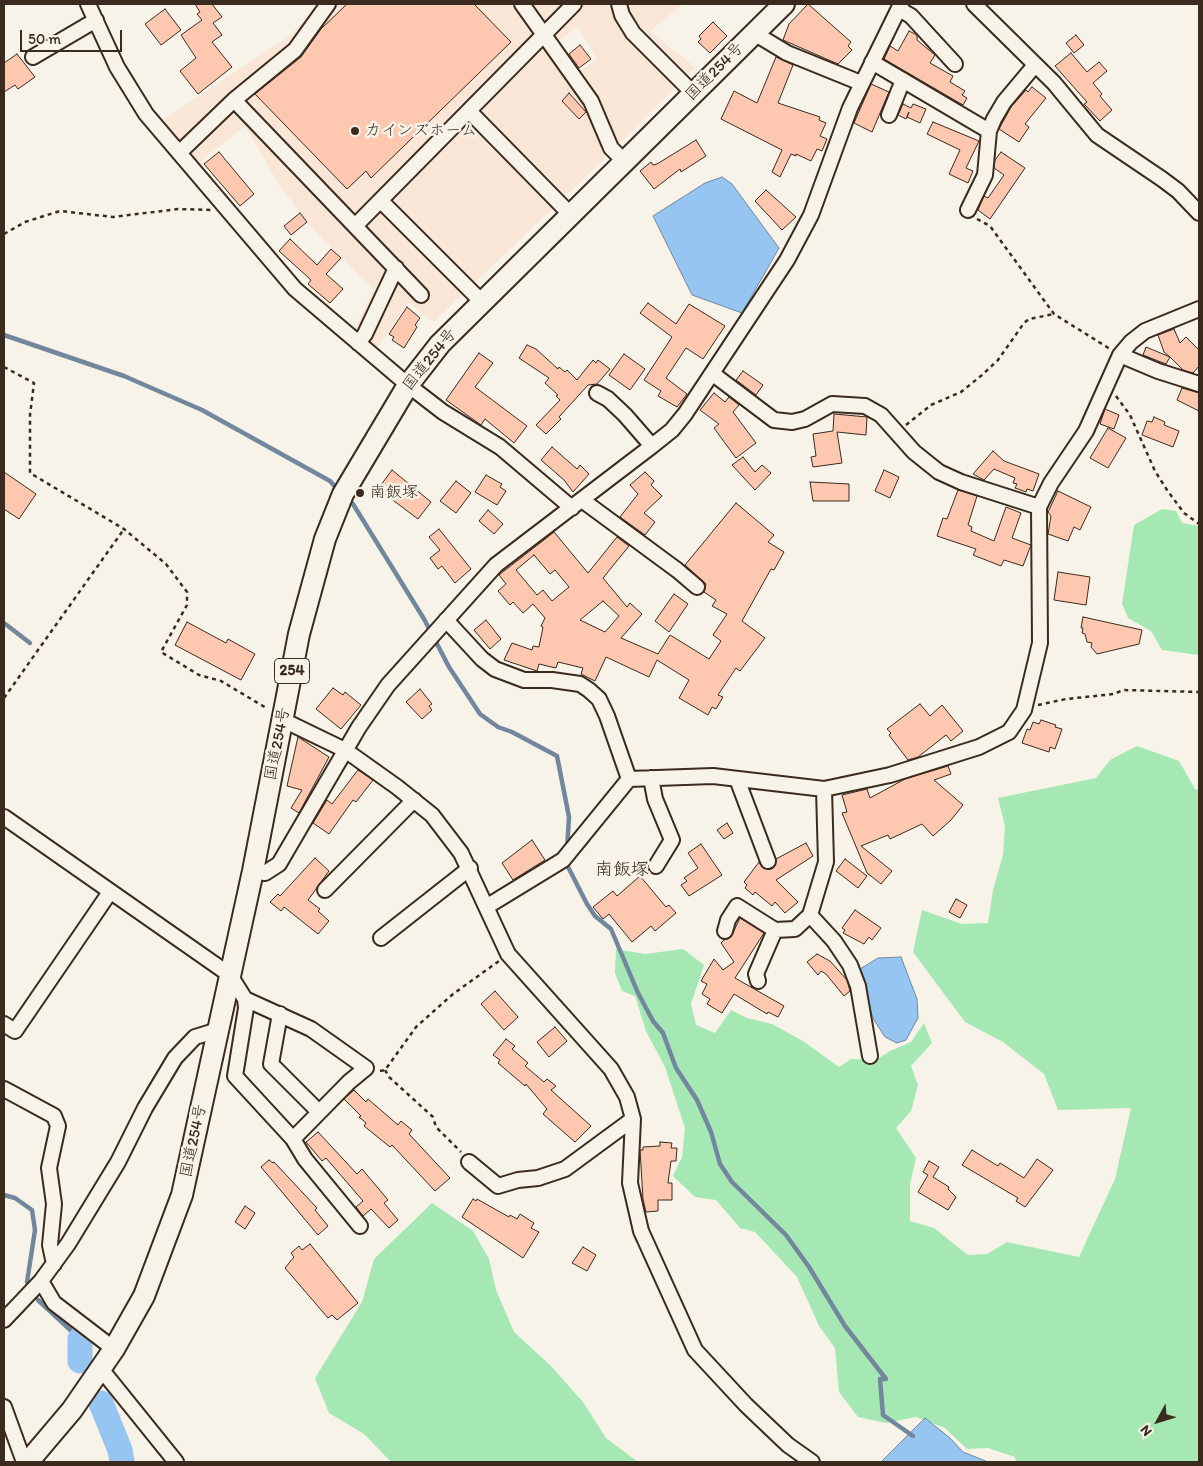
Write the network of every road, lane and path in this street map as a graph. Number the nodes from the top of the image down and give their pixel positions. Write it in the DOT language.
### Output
graph roads {
  1 [pos="88,4"];
  2 [pos="328,4"];
  3 [pos="522,4"];
  4 [pos="574,4"];
  5 [pos="619,4"];
  6 [pos="784,4"];
  7 [pos="974,4"];
  8 [pos="900,6"];
  9 [pos="96,20"];
  10 [pos="544,33"];
  11 [pos="754,33"];
  12 [pos="33,57"];
  13 [pos="872,62"];
  14 [pos="955,64"];
  15 [pos="1035,65"];
  16 [pos="903,80"];
  17 [pos="861,83"];
  18 [pos="694,94"];
  19 [pos="234,100"];
  20 [pos="470,112"];
  21 [pos="889,115"];
  22 [pos="989,131"];
  23 [pos="179,153"];
  24 [pos="624,162"];
  25 [pos="381,201"];
  26 [pos="227,208"];
  27 [pos="968,210"];
  28 [pos="1199,213"];
  29 [pos="571,215"];
  30 [pos="355,226"];
  31 [pos="4,234"];
  32 [pos="396,268"];
  33 [pos="422,294"];
  34 [pos="482,302"];
  35 [pos="1199,309"];
  36 [pos="1054,314"];
  37 [pos="358,343"];
  38 [pos="1120,355"];
  39 [pos="4,367"];
  40 [pos="713,374"];
  41 [pos="1199,384"];
  42 [pos="408,385"];
  43 [pos="1104,386"];
  44 [pos="598,393"];
  45 [pos="894,432"];
  46 [pos="652,446"];
  47 [pos="577,504"];
  48 [pos="1039,507"];
  49 [pos="1199,524"];
  50 [pos="124,529"];
  51 [pos="697,587"];
  52 [pos="446,620"];
  53 [pos="1199,692"];
  54 [pos="4,698"];
  55 [pos="1024,710"];
  56 [pos="284,720"];
  57 [pos="345,750"];
  58 [pos="652,778"];
  59 [pos="629,779"];
  60 [pos="737,779"];
  61 [pos="824,789"];
  62 [pos="414,800"];
  63 [pos="4,817"];
  64 [pos="768,861"];
  65 [pos="656,866"];
  66 [pos="470,868"];
  67 [pos="253,871"];
  68 [pos="325,890"];
  69 [pos="110,892"];
  70 [pos="486,907"];
  71 [pos="810,915"];
  72 [pos="775,930"];
  73 [pos="724,931"];
  74 [pos="381,938"];
  75 [pos="508,954"];
  76 [pos="230,975"];
  77 [pos="758,982"];
  78 [pos="246,999"];
  79 [pos="280,1014"];
  80 [pos="4,1024"];
  81 [pos="218,1030"];
  82 [pos="870,1056"];
  83 [pos="366,1068"];
  84 [pos="385,1070"];
  85 [pos="4,1089"];
  86 [pos="319,1112"];
  87 [pos="633,1118"];
  88 [pos="293,1139"];
  89 [pos="469,1162"];
  90 [pos="360,1226"];
  91 [pos="54,1264"];
  92 [pos="41,1281"];
  93 [pos="4,1320"];
  94 [pos="114,1349"];
  95 [pos="101,1369"];
  96 [pos="4,1407"];
  97 [pos="26,1462"];
  98 [pos="176,1462"];
  99 [pos="812,1462"];
  1 -- 9 [label="street"];
  2 -- 19 [label="street"];
  3 -- 10 [label="street"];
  4 -- 10 [label="street"];
  5 -- 18 [label="street"];
  6 -- 11 [label="highway, 国道254号 / 254"];
  7 -- 15 [label="street"];
  8 -- 13 [label="street"];
  8 -- 14 [label="street"];
  9 -- 12 [label="street"];
  9 -- 23 [label="street"];
  10 -- 20 [label="street"];
  10 -- 24 [label="street"];
  11 -- 17 [label="street"];
  11 -- 18 [label="highway, 国道254号 / 254"];
  13 -- 16 [label="street"];
  13 -- 17 [label="street"];
  15 -- 22 [label="street"];
  15 -- 28 [label="street"];
  16 -- 21 [label="street"];
  16 -- 22 [label="street"];
  17 -- 40 [label="street"];
  18 -- 24 [label="highway, 国道254号 / 254"];
  19 -- 23 [label="street"];
  19 -- 30 [label="street"];
  20 -- 25 [label="street"];
  20 -- 29 [label="street"];
  22 -- 27 [label="street"];
  23 -- 26 [label="street"];
  24 -- 29 [label="highway, 国道254号 / 254"];
  25 -- 30 [label="street"];
  25 -- 34 [label="street"];
  26 -- 31 [label="path"];
  26 -- 37 [label="street"];
  27 -- 36 [label="path"];
  29 -- 34 [label="highway, 国道254号 / 254"];
  30 -- 32 [label="street"];
  32 -- 33 [label="street"];
  32 -- 37 [label="street"];
  34 -- 42 [label="highway, 国道254号 / 254"];
  35 -- 38 [label="street"];
  36 -- 38 [label="path"];
  36 -- 45 [label="path"];
  37 -- 42 [label="street"];
  38 -- 41 [label="street"];
  38 -- 43 [label="street"];
  39 -- 50 [label="path"];
  40 -- 45 [label="street"];
  40 -- 46 [label="street"];
  42 -- 47 [label="street"];
  42 -- 56 [label="highway, 国道254号 / 254"];
  43 -- 48 [label="street"];
  43 -- 49 [label="path"];
  44 -- 46 [label="street"];
  45 -- 48 [label="street"];
  46 -- 47 [label="street"];
  47 -- 51 [label="street"];
  47 -- 52 [label="street"];
  48 -- 55 [label="street"];
  50 -- 54 [label="path"];
  50 -- 56 [label="path"];
  52 -- 57 [label="street"];
  52 -- 59 [label="street"];
  53 -- 55 [label="path"];
  55 -- 61 [label="street"];
  56 -- 57 [label="street"];
  56 -- 67 [label="highway, 国道254号 / 254"];
  57 -- 62 [label="street"];
  57 -- 67 [label="street"];
  58 -- 59 [label="street"];
  58 -- 60 [label="street"];
  58 -- 65 [label="street"];
  59 -- 70 [label="street"];
  60 -- 61 [label="street"];
  60 -- 64 [label="street"];
  61 -- 71 [label="street"];
  62 -- 66 [label="street"];
  62 -- 68 [label="street"];
  63 -- 69 [label="street"];
  66 -- 70 [label="street"];
  66 -- 74 [label="street"];
  67 -- 76 [label="highway, 国道254号 / 254"];
  69 -- 76 [label="street"];
  69 -- 80 [label="street"];
  70 -- 75 [label="street"];
  71 -- 72 [label="street"];
  71 -- 82 [label="street"];
  72 -- 73 [label="street"];
  72 -- 77 [label="street"];
  75 -- 84 [label="path"];
  75 -- 87 [label="street"];
  76 -- 78 [label="street"];
  76 -- 81 [label="highway, 国道254号 / 254"];
  78 -- 79 [label="street"];
  78 -- 88 [label="street"];
  79 -- 83 [label="street"];
  79 -- 86 [label="street"];
  81 -- 91 [label="street"];
  81 -- 94 [label="highway, 国道254号 / 254"];
  83 -- 84 [label="path"];
  83 -- 86 [label="street"];
  84 -- 89 [label="path"];
  85 -- 91 [label="street"];
  86 -- 88 [label="street"];
  87 -- 89 [label="street"];
  87 -- 99 [label="street"];
  88 -- 90 [label="street"];
  91 -- 92 [label="street"];
  92 -- 93 [label="street"];
  92 -- 94 [label="street"];
  94 -- 95 [label="highway, 国道254号 / 254"];
  95 -- 97 [label="highway, 国道254号 / 254"];
  95 -- 98 [label="street"];
  96 -- 97 [label="street"];
}
